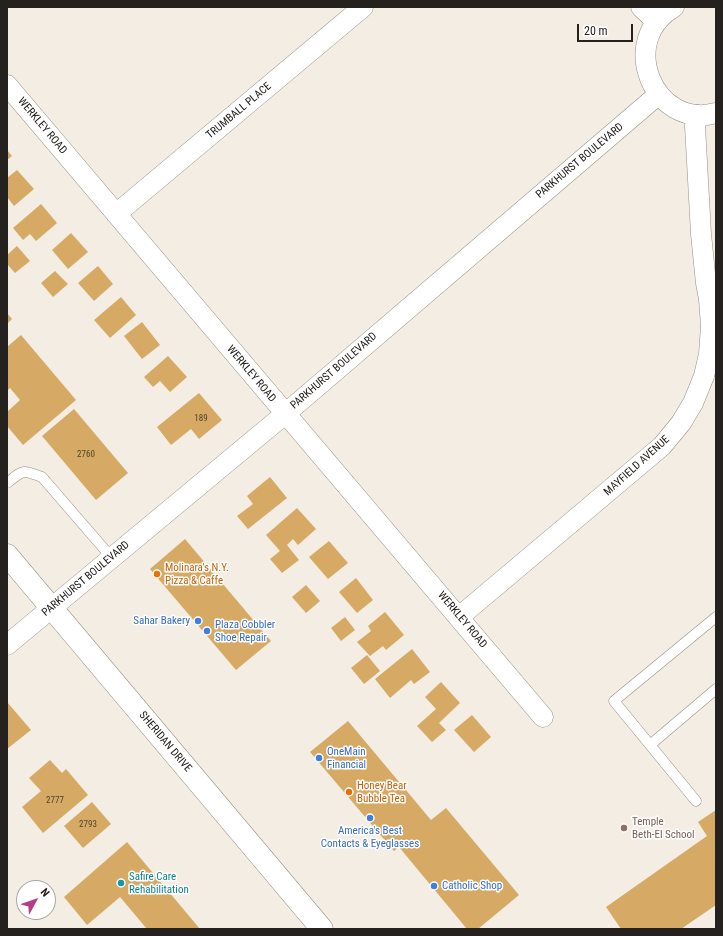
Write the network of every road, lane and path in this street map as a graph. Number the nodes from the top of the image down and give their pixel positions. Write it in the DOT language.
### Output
graph roads {
  1 [pos="362,7"];
  2 [pos="641,7"];
  3 [pos="674,7"];
  4 [pos="656,22"];
  5 [pos="7,85"];
  6 [pos="659,94"];
  7 [pos="707,114"];
  8 [pos="116,214"];
  9 [pos="285,414"];
  10 [pos="7,483"];
  11 [pos="7,555"];
  12 [pos="112,558"];
  13 [pos="51,608"];
  14 [pos="459,617"];
  15 [pos="716,617"];
  16 [pos="7,645"];
  17 [pos="716,689"];
  18 [pos="543,717"];
  19 [pos="650,745"];
  20 [pos="696,801"];
  21 [pos="322,929"];
  1 -- 8 [label="street, TRUMBALL PLACE"];
  2 -- 4 [label="street"];
  3 -- 4 [label="street"];
  4 -- 6 [label="street"];
  5 -- 8 [label="street, WERKLEY ROAD"];
  6 -- 7 [label="street"];
  6 -- 9 [label="street, PARKHURST BOULEVARD"];
  7 -- 14 [label="street, MAYFIELD AVENUE"];
  8 -- 9 [label="street, WERKLEY ROAD"];
  9 -- 12 [label="street, PARKHURST BOULEVARD"];
  9 -- 14 [label="street, WERKLEY ROAD"];
  10 -- 12 [label="lane"];
  11 -- 13 [label="main road, SHERIDAN DRIVE"];
  12 -- 13 [label="street, PARKHURST BOULEVARD"];
  13 -- 16 [label="street, PARKHURST BOULEVARD"];
  13 -- 21 [label="main road, SHERIDAN DRIVE"];
  14 -- 18 [label="street, WERKLEY ROAD"];
  15 -- 19 [label="lane"];
  17 -- 19 [label="lane"];
  19 -- 20 [label="lane"];
}
